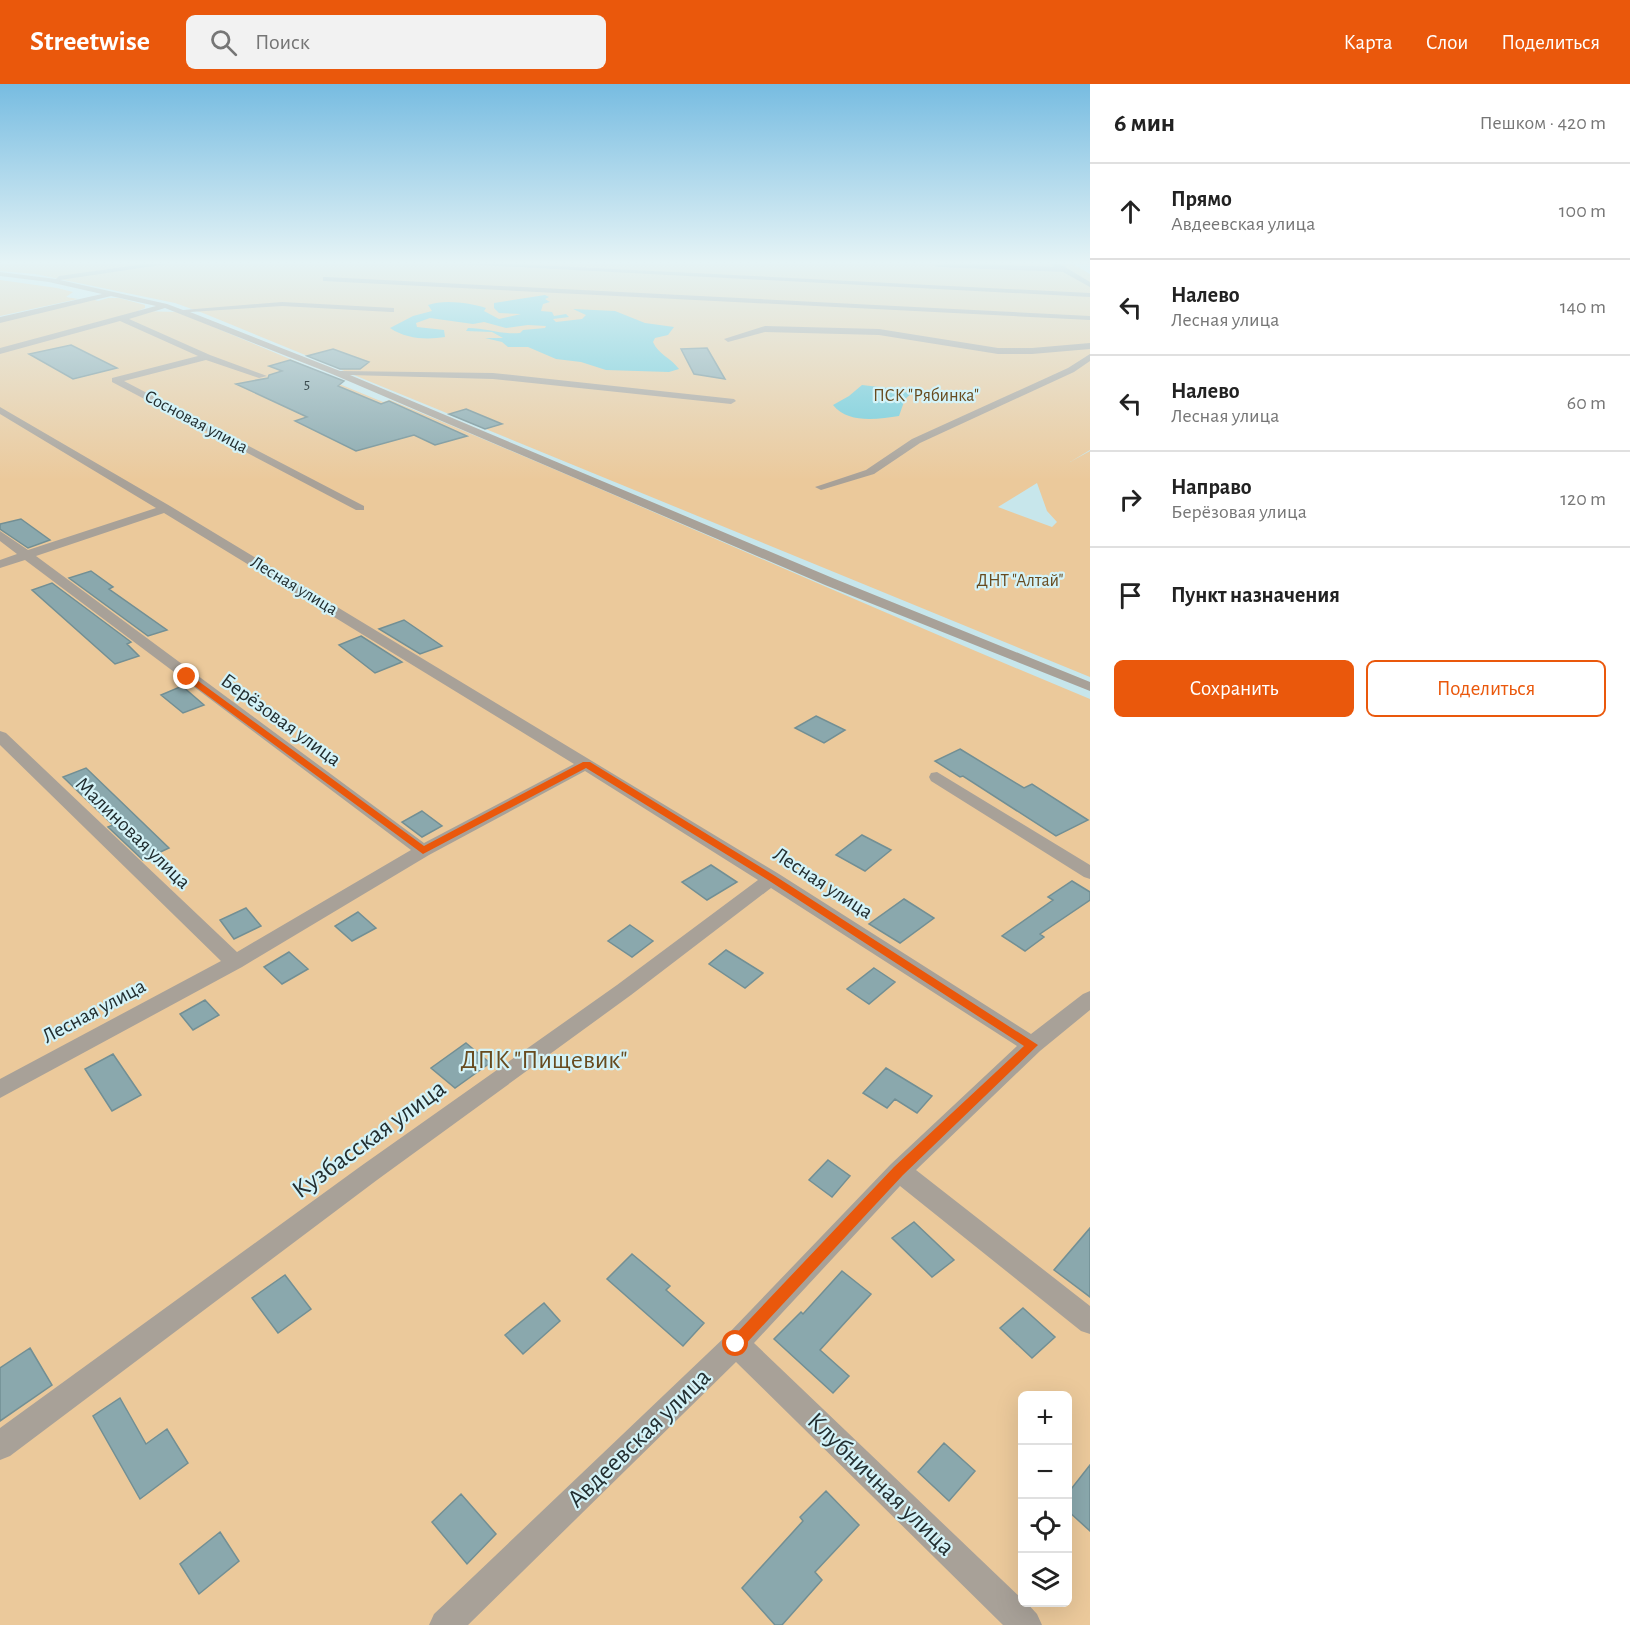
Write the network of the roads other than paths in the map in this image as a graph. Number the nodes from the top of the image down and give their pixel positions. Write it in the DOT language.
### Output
graph roads {
  1 [pos="55,336"];
  2 [pos="161,336"];
  3 [pos="244,336"];
  4 [pos="739,336"];
  5 [pos="904,336"];
  6 [pos="728,339"];
  7 [pos="1090,346"];
  8 [pos="0,351"];
  9 [pos="207,357"];
  10 [pos="1089,358"];
  11 [pos="335,372"];
  12 [pos="262,376"];
  13 [pos="731,401"];
  14 [pos="0,410"];
  15 [pos="821,487"];
  16 [pos="166,508"];
  17 [pos="360,508"];
  18 [pos="0,535"];
  19 [pos="27,555"];
  20 [pos="0,564"];
  21 [pos="1090,687"];
  22 [pos="0,736"];
  23 [pos="586,764"];
  24 [pos="938,777"];
  25 [pos="423,851"];
  26 [pos="1090,873"];
  27 [pos="772,878"];
  28 [pos="235,962"];
  29 [pos="1090,999"];
  30 [pos="1032,1045"];
  31 [pos="0,1089"];
  32 [pos="899,1171"];
  33 [pos="1090,1322"];
  34 [pos="736,1344"];
  35 [pos="0,1446"];
  36 [pos="445,1625"];
  37 [pos="1026,1625"];
  1 -- 8 [label="street"];
  2 -- 9 [label="street"];
  3 -- 11 [label="street"];
  4 -- 6 [label="street"];
  5 -- 7 [label="street"];
  9 -- 12 [label="street"];
  9 -- 17 [label="street, Сосновая улица"];
  10 -- 15 [label="street"];
  11 -- 13 [label="street"];
  11 -- 21 [label="street"];
  14 -- 16 [label="street, Лесная улица"];
  16 -- 19 [label="street"];
  16 -- 23 [label="street, Лесная улица"];
  18 -- 19 [label="street, Берёзовая улица"];
  19 -- 20 [label="street"];
  19 -- 25 [label="street, Берёзовая улица"];
  22 -- 28 [label="street, Малиновая улица"];
  23 -- 25 [label="street, Лесная улица"];
  23 -- 27 [label="street, Лесная улица"];
  24 -- 26 [label="street"];
  25 -- 28 [label="street, Лесная улица"];
  27 -- 30 [label="street, Лесная улица"];
  27 -- 35 [label="street, Кузбасская улица"];
  28 -- 31 [label="street, Лесная улица"];
  29 -- 30 [label="street, Авдеевская улица"];
  30 -- 32 [label="street, Авдеевская улица"];
  32 -- 33 [label="street"];
  32 -- 34 [label="street, Авдеевская улица"];
  34 -- 36 [label="street, Авдеевская улица"];
  34 -- 37 [label="street, Клубничная улица"];
}
